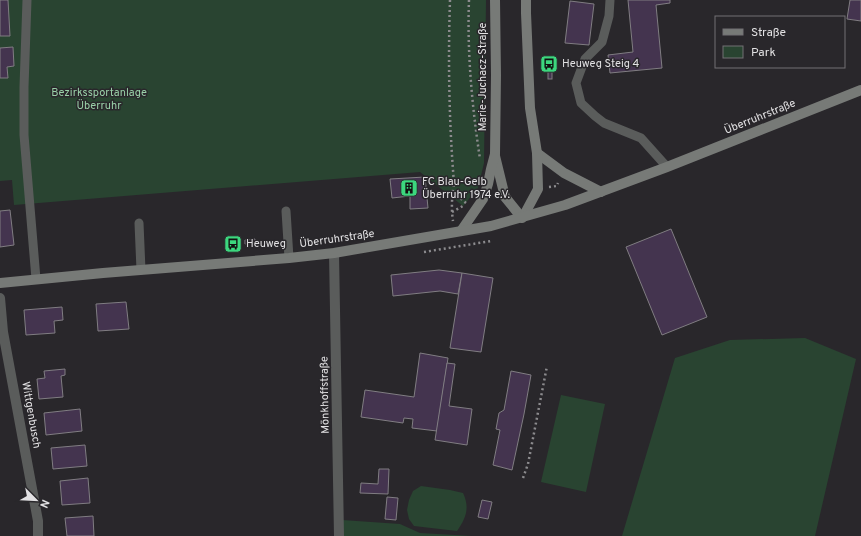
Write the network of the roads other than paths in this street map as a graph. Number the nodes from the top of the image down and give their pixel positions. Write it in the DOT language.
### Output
graph roads {
  1 [pos="27,0"];
  2 [pos="495,0"];
  3 [pos="526,0"];
  4 [pos="610,0"];
  5 [pos="861,90"];
  6 [pos="537,153"];
  7 [pos="495,154"];
  8 [pos="667,167"];
  9 [pos="600,192"];
  10 [pos="286,212"];
  11 [pos="522,218"];
  12 [pos="138,223"];
  13 [pos="458,232"];
  14 [pos="334,253"];
  15 [pos="289,258"];
  16 [pos="141,270"];
  17 [pos="36,279"];
  18 [pos="0,283"];
  19 [pos="0,298"];
  20 [pos="38,536"];
  21 [pos="339,536"];
  1 -- 17 [label="lane"];
  2 -- 7 [label="main road, Marie-Juchacz-Straße"];
  3 -- 6 [label="main road"];
  4 -- 8 [label="lane"];
  5 -- 8 [label="main road, Überruhrstraße"];
  6 -- 9 [label="main road"];
  6 -- 11 [label="main road"];
  7 -- 11 [label="main road, Marie-Juchacz-Straße"];
  7 -- 13 [label="main road, Marie-Juchacz-Straße"];
  8 -- 9 [label="main road, Überruhrstraße"];
  9 -- 11 [label="main road, Überruhrstraße"];
  10 -- 15 [label="lane"];
  11 -- 13 [label="main road, Überruhrstraße"];
  12 -- 16 [label="lane"];
  13 -- 14 [label="main road, Überruhrstraße"];
  14 -- 15 [label="main road, Überruhrstraße"];
  14 -- 21 [label="street, Mönkhoffstraße"];
  15 -- 16 [label="main road, Überruhrstraße"];
  16 -- 17 [label="main road, Überruhrstraße"];
  17 -- 18 [label="main road, Überruhrstraße"];
  19 -- 20 [label="street, Wittgenbusch"];
}
